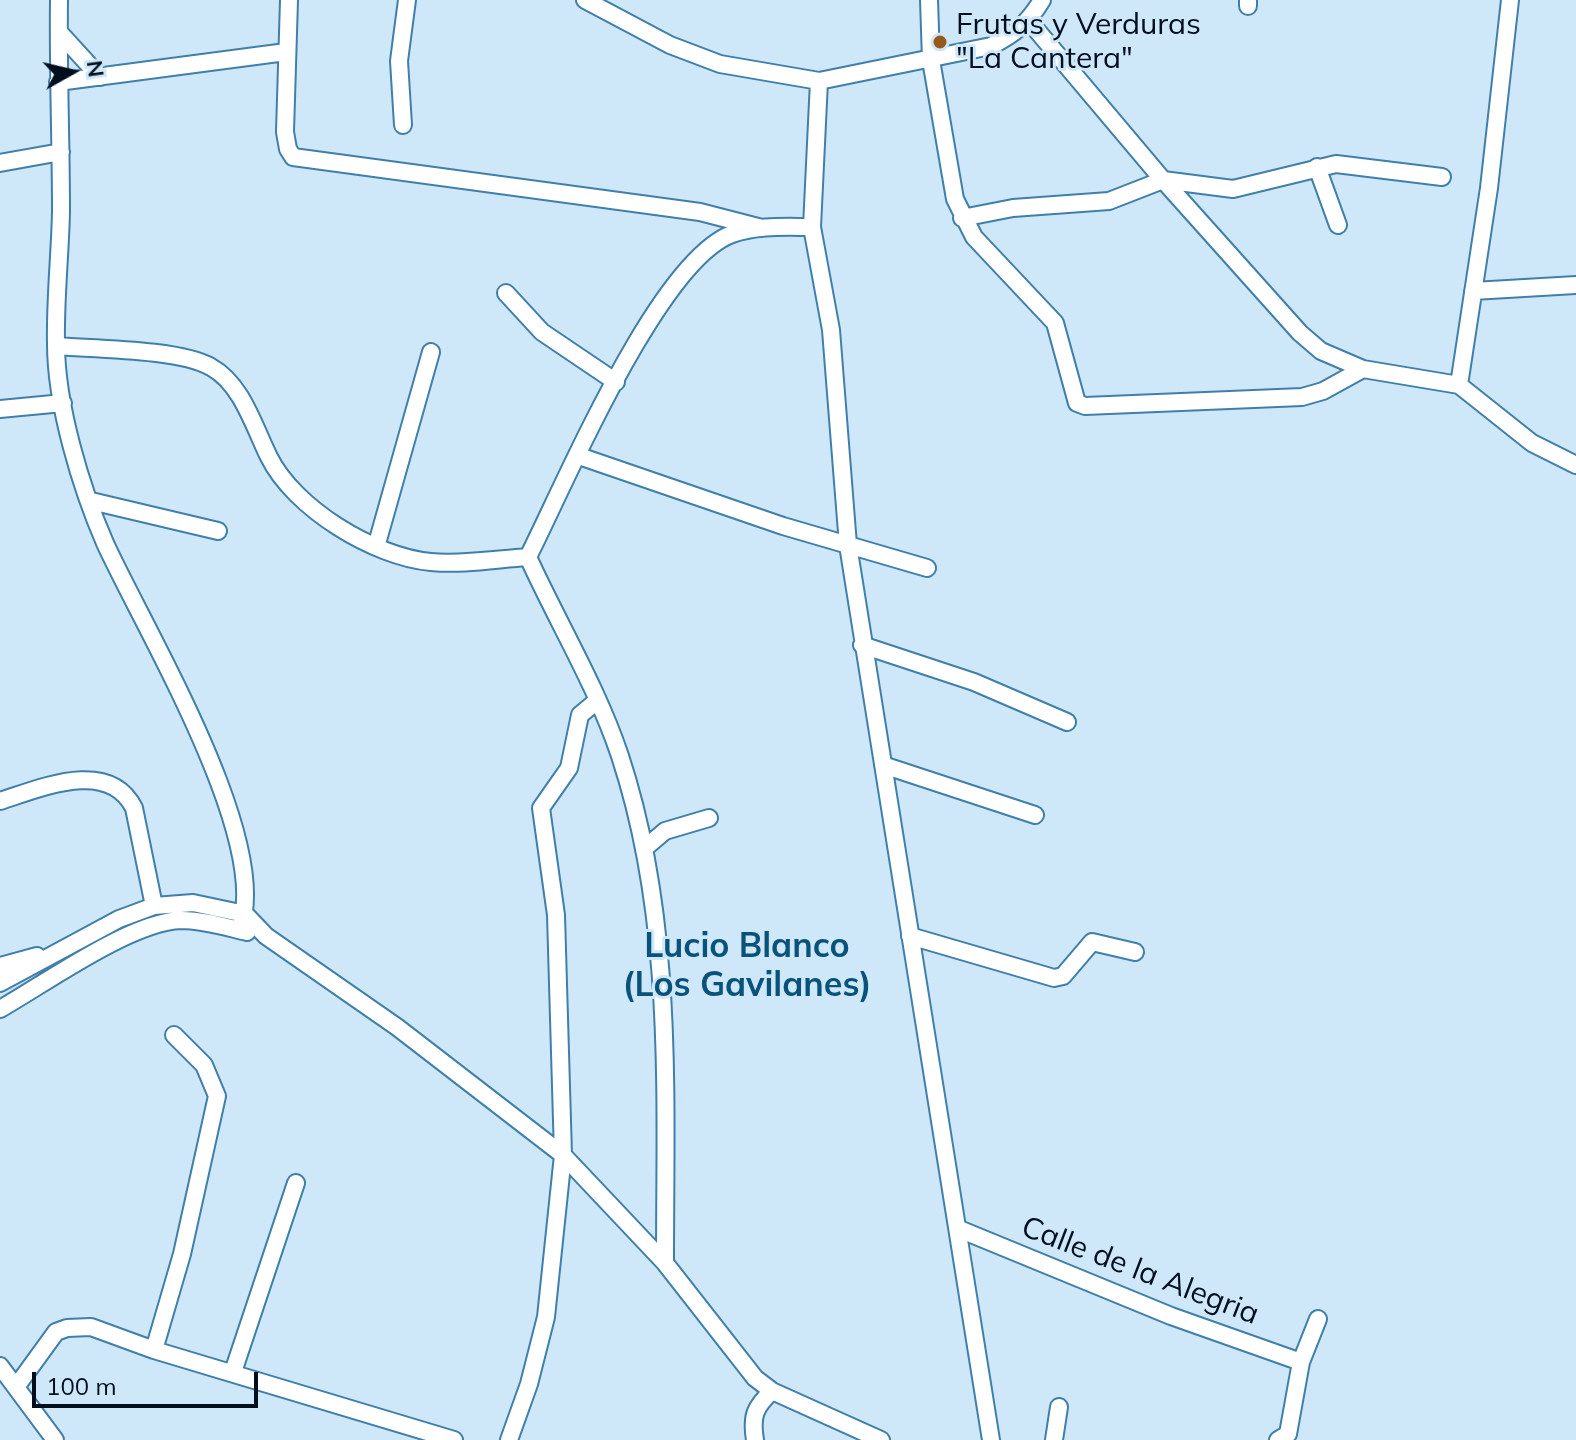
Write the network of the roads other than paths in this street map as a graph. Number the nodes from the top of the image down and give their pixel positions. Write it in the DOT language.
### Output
graph roads {
  1 [pos="59,0"];
  2 [pos="289,0"];
  3 [pos="407,0"];
  4 [pos="585,0"];
  5 [pos="929,0"];
  6 [pos="1042,0"];
  7 [pos="1510,0"];
  8 [pos="1029,21"];
  9 [pos="59,32"];
  10 [pos="286,52"];
  11 [pos="931,60"];
  12 [pos="100,77"];
  13 [pos="819,81"];
  14 [pos="58,82"];
  15 [pos="403,125"];
  16 [pos="61,152"];
  17 [pos="0,163"];
  18 [pos="1317,167"];
  19 [pos="1442,177"];
  20 [pos="1163,180"];
  21 [pos="962,218"];
  22 [pos="1338,225"];
  23 [pos="812,227"];
  24 [pos="762,228"];
  25 [pos="1576,285"];
  26 [pos="1473,291"];
  27 [pos="506,293"];
  28 [pos="56,346"];
  29 [pos="431,352"];
  30 [pos="1363,369"];
  31 [pos="616,382"];
  32 [pos="1459,385"];
  33 [pos="63,403"];
  34 [pos="0,409"];
  35 [pos="579,456"];
  36 [pos="1576,465"];
  37 [pos="91,501"];
  38 [pos="218,531"];
  39 [pos="848,545"];
  40 [pos="376,547"];
  41 [pos="528,557"];
  42 [pos="927,568"];
  43 [pos="862,645"];
  44 [pos="598,700"];
  45 [pos="1067,722"];
  46 [pos="883,765"];
  47 [pos="0,801"];
  48 [pos="1035,815"];
  49 [pos="709,818"];
  50 [pos="645,848"];
  51 [pos="154,906"];
  52 [pos="242,922"];
  53 [pos="910,936"];
  54 [pos="1135,952"];
  55 [pos="49,955"];
  56 [pos="0,966"];
  57 [pos="0,983"];
  58 [pos="0,1009"];
  59 [pos="174,1035"];
  60 [pos="563,1155"];
  61 [pos="296,1183"];
  62 [pos="959,1229"];
  63 [pos="665,1263"];
  64 [pos="1318,1319"];
  65 [pos="154,1350"];
  66 [pos="1301,1362"];
  67 [pos="0,1366"];
  68 [pos="233,1372"];
  69 [pos="16,1387"];
  70 [pos="772,1391"];
  71 [pos="1059,1407"];
  72 [pos="414,1434"];
  73 [pos="55,1440"];
  74 [pos="454,1440"];
  75 [pos="509,1440"];
  76 [pos="755,1440"];
  77 [pos="881,1440"];
  78 [pos="991,1440"];
  79 [pos="1054,1440"];
  80 [pos="1278,1440"];
  1 -- 9 [label="street"];
  2 -- 10 [label="street"];
  3 -- 15 [label="street"];
  4 -- 13 [label="street"];
  5 -- 11 [label="street"];
  6 -- 8 [label="street"];
  7 -- 26 [label="street"];
  8 -- 11 [label="street"];
  8 -- 20 [label="street"];
  9 -- 12 [label="street"];
  9 -- 14 [label="street"];
  10 -- 12 [label="street"];
  10 -- 24 [label="street"];
  11 -- 13 [label="street"];
  11 -- 21 [label="street"];
  12 -- 14 [label="street"];
  13 -- 23 [label="street"];
  14 -- 16 [label="street"];
  16 -- 17 [label="street"];
  16 -- 28 [label="street"];
  18 -- 19 [label="street"];
  18 -- 20 [label="street"];
  18 -- 22 [label="street"];
  20 -- 21 [label="street"];
  20 -- 30 [label="street"];
  21 -- 30 [label="street"];
  23 -- 24 [label="street"];
  23 -- 39 [label="street"];
  24 -- 31 [label="street"];
  25 -- 26 [label="street"];
  26 -- 32 [label="street"];
  27 -- 31 [label="street"];
  28 -- 33 [label="street"];
  28 -- 40 [label="street"];
  29 -- 40 [label="street"];
  30 -- 32 [label="street"];
  31 -- 35 [label="street"];
  32 -- 36 [label="street"];
  33 -- 34 [label="street"];
  33 -- 37 [label="street"];
  35 -- 39 [label="street"];
  35 -- 41 [label="street"];
  37 -- 38 [label="street"];
  37 -- 52 [label="street"];
  39 -- 42 [label="street"];
  39 -- 43 [label="street"];
  40 -- 41 [label="street"];
  41 -- 44 [label="street"];
  43 -- 45 [label="street"];
  43 -- 46 [label="street"];
  44 -- 50 [label="street"];
  44 -- 60 [label="street"];
  46 -- 48 [label="street"];
  46 -- 53 [label="street"];
  47 -- 51 [label="street"];
  49 -- 50 [label="street"];
  50 -- 63 [label="street"];
  51 -- 52 [label="street"];
  51 -- 55 [label="street"];
  52 -- 58 [label="street"];
  52 -- 60 [label="street"];
  53 -- 54 [label="street"];
  53 -- 62 [label="street"];
  55 -- 56 [label="street"];
  55 -- 57 [label="street"];
  59 -- 65 [label="street"];
  60 -- 63 [label="street"];
  60 -- 75 [label="street"];
  61 -- 68 [label="street"];
  62 -- 66 [label="street, Calle de la Alegria"];
  62 -- 78 [label="street"];
  63 -- 70 [label="street"];
  64 -- 66 [label="street"];
  65 -- 68 [label="street"];
  65 -- 69 [label="street"];
  66 -- 80 [label="street"];
  67 -- 69 [label="street"];
  68 -- 72 [label="street"];
  69 -- 73 [label="street"];
  70 -- 76 [label="street"];
  70 -- 77 [label="street"];
  71 -- 79 [label="street"];
  72 -- 74 [label="street"];
}
